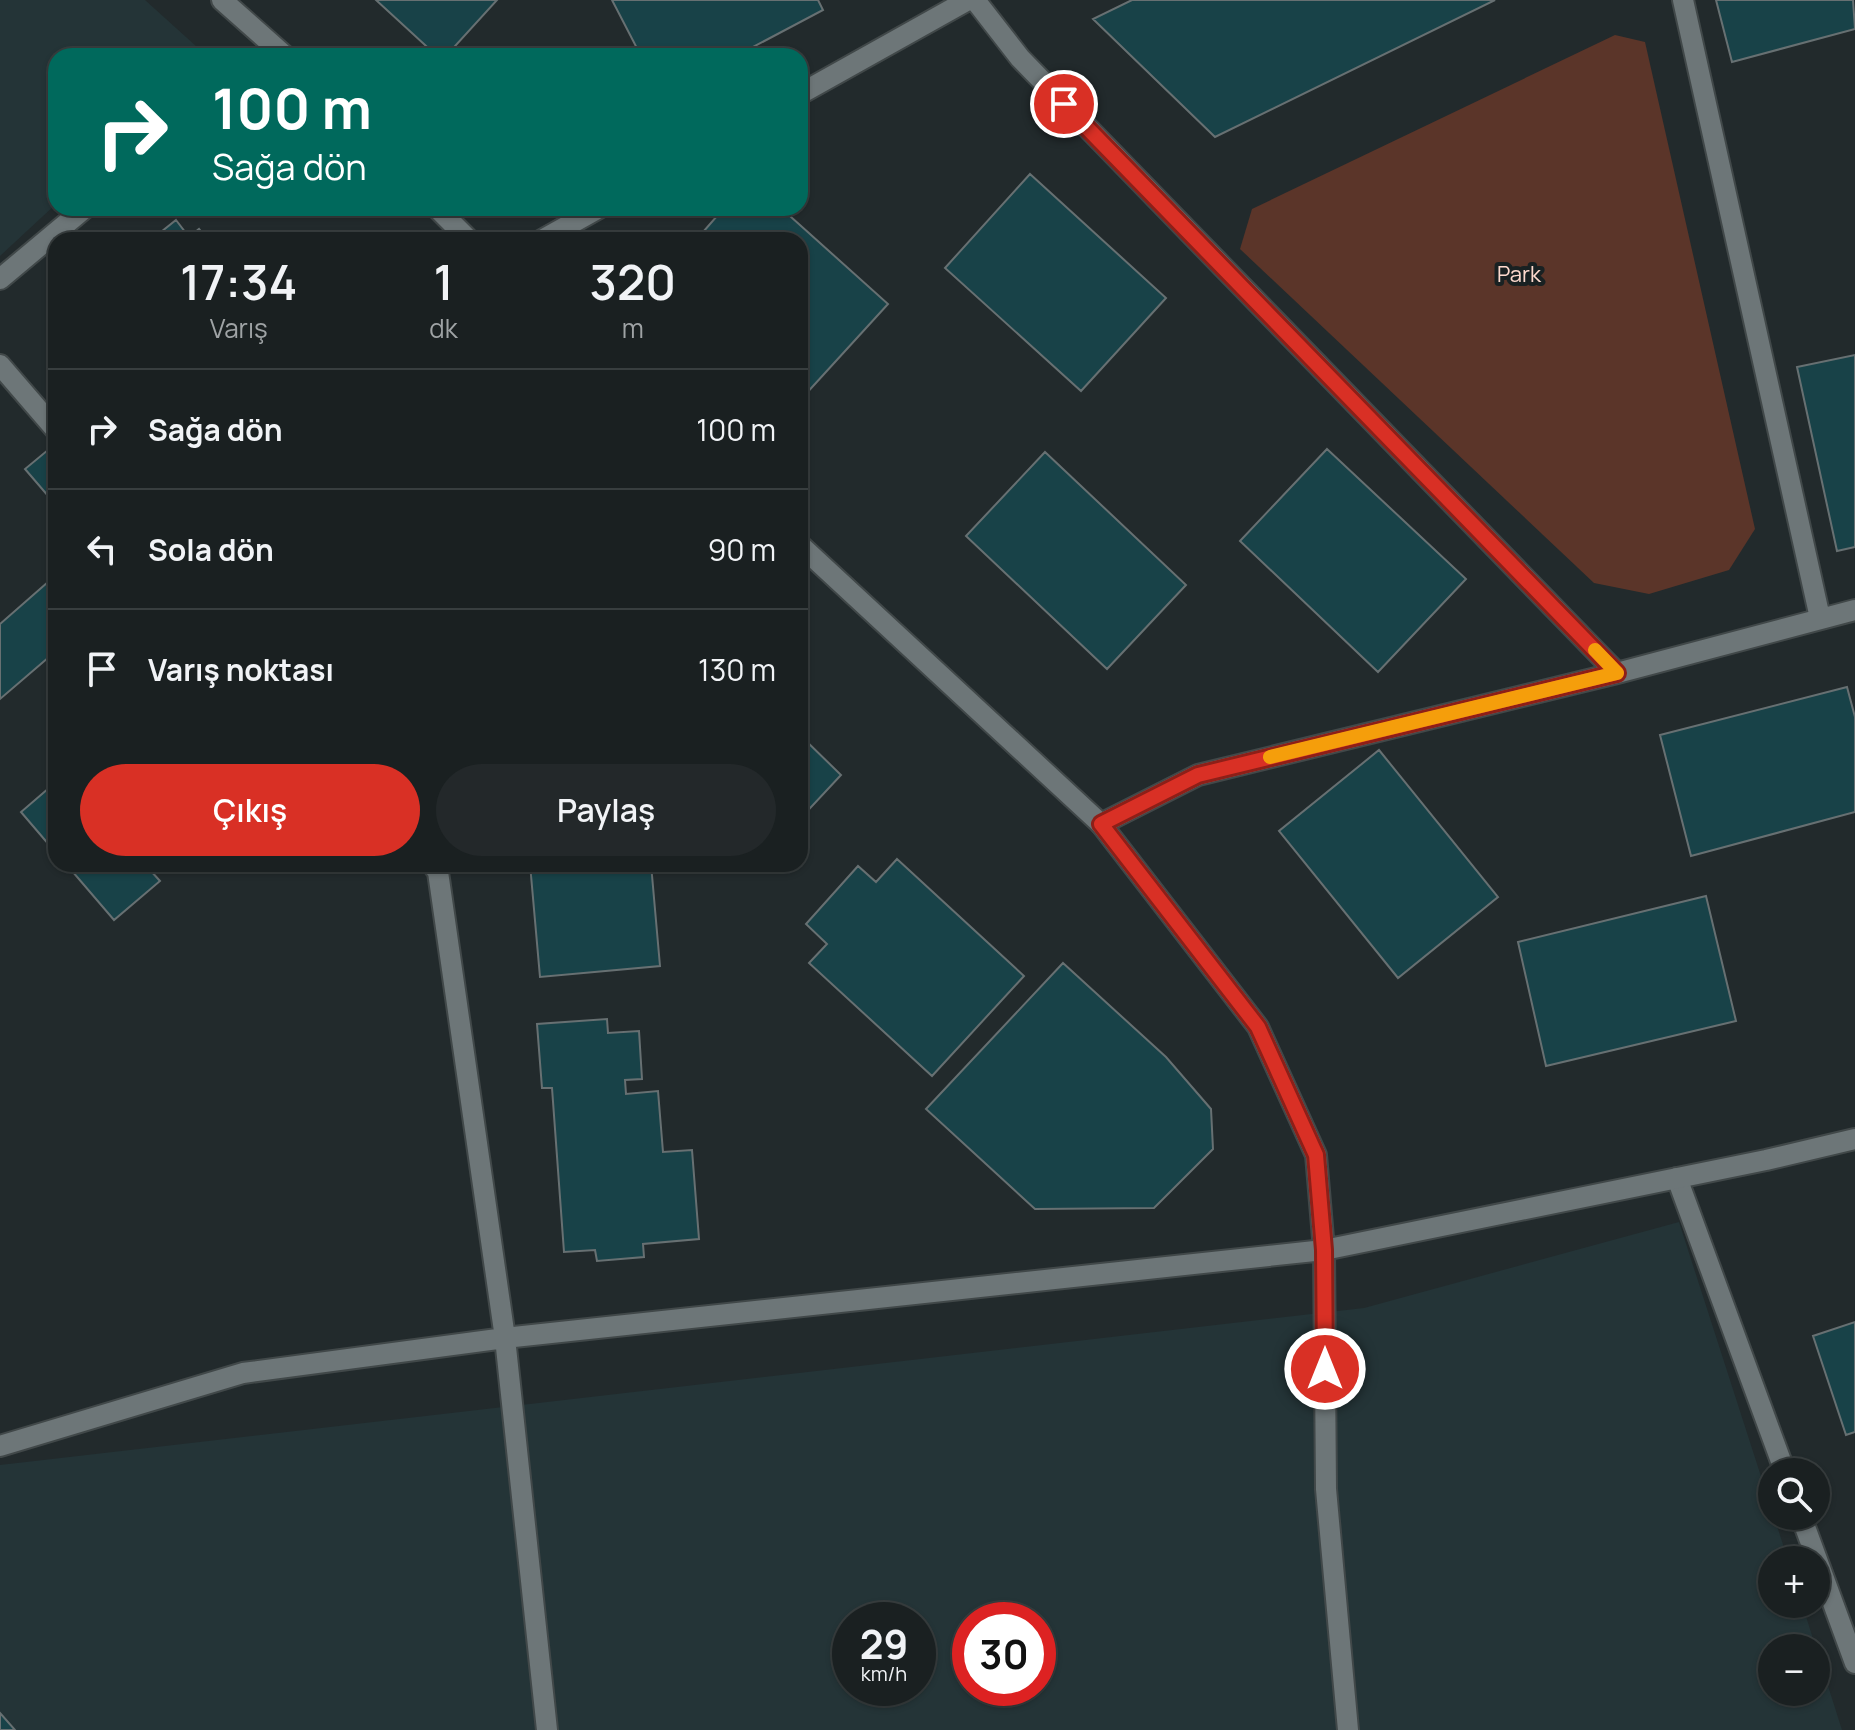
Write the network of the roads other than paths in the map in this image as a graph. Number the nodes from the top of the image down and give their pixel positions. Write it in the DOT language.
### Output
graph roads {
  1 [pos="222,0"];
  2 [pos="968,0"];
  3 [pos="975,0"];
  4 [pos="1683,0"];
  5 [pos="271,48"];
  6 [pos="808,90"];
  7 [pos="75,216"];
  8 [pos="445,216"];
  9 [pos="585,216"];
  10 [pos="56,232"];
  11 [pos="461,232"];
  12 [pos="556,232"];
  13 [pos="48,239"];
  14 [pos="0,279"];
  15 [pos="0,365"];
  16 [pos="48,421"];
  17 [pos="808,552"];
  18 [pos="1855,610"];
  19 [pos="1820,618"];
  20 [pos="1617,673"];
  21 [pos="1101,824"];
  22 [pos="438,872"];
  23 [pos="1855,1139"];
  24 [pos="1677,1178"];
  25 [pos="1324,1250"];
  26 [pos="505,1338"];
  27 [pos="0,1446"];
  28 [pos="1780,1458"];
  29 [pos="1806,1530"];
  30 [pos="1855,1663"];
  31 [pos="547,1730"];
  32 [pos="1348,1730"];
  1 -- 5 [label="street"];
  2 -- 6 [label="street"];
  3 -- 20 [label="street"];
  4 -- 19 [label="street"];
  7 -- 10 [label="street"];
  8 -- 11 [label="street"];
  9 -- 12 [label="street"];
  13 -- 14 [label="street"];
  15 -- 16 [label="street"];
  17 -- 21 [label="street"];
  18 -- 19 [label="street"];
  19 -- 20 [label="street"];
  20 -- 21 [label="street"];
  21 -- 25 [label="street"];
  22 -- 26 [label="street"];
  23 -- 24 [label="street"];
  24 -- 25 [label="street"];
  24 -- 28 [label="street"];
  25 -- 26 [label="street"];
  25 -- 32 [label="street"];
  26 -- 27 [label="street"];
  26 -- 31 [label="street"];
  29 -- 30 [label="street"];
}
